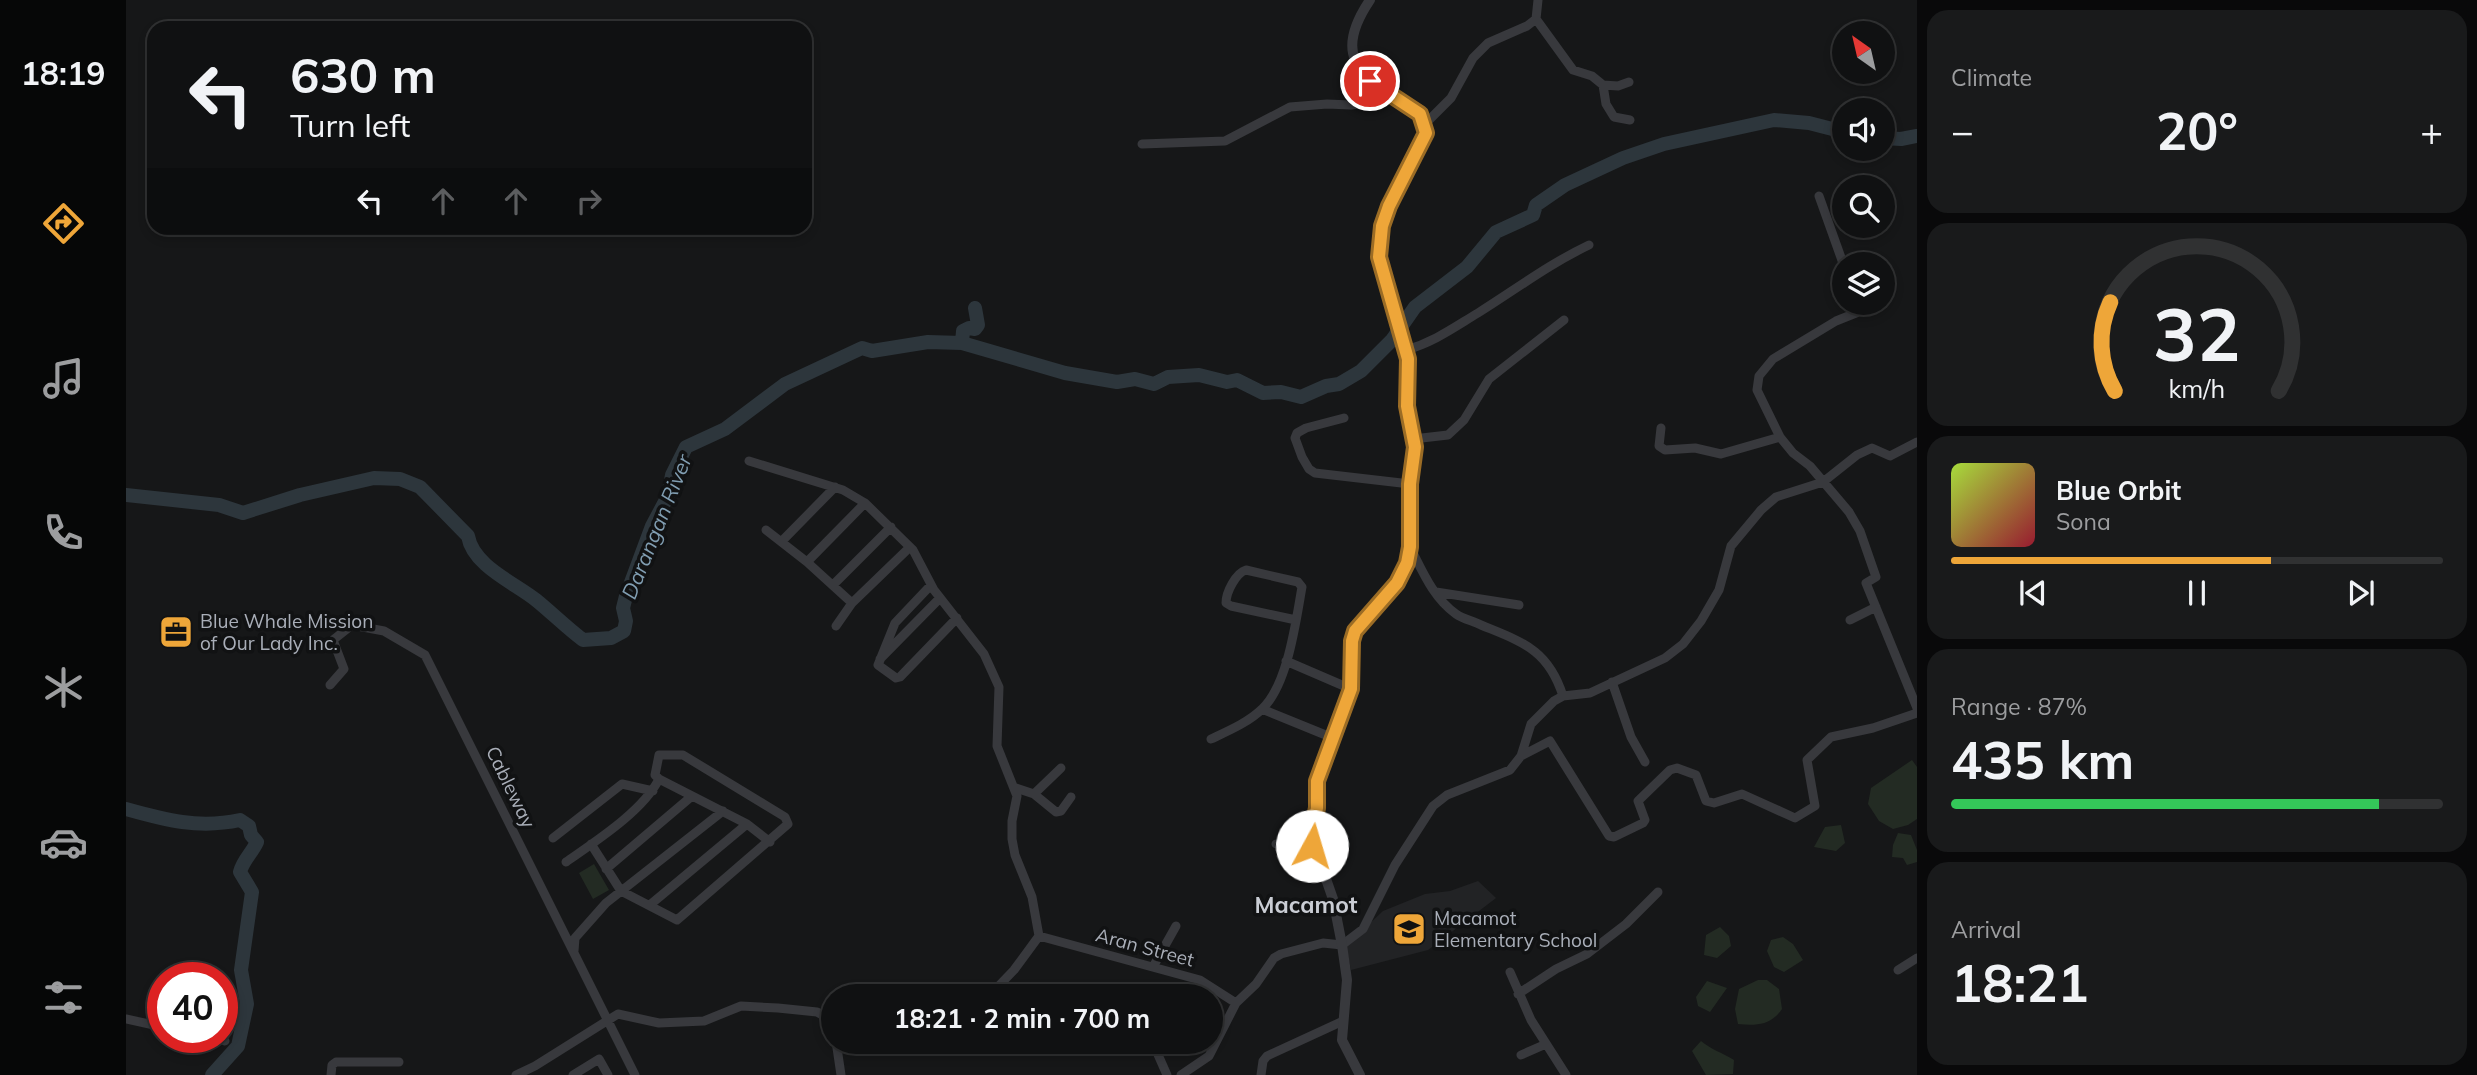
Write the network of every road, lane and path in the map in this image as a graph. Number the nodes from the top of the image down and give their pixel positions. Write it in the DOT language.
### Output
graph roads {
  1 [pos="1370,0"];
  2 [pos="1538,0"];
  3 [pos="1536,19"];
  4 [pos="1629,82"];
  5 [pos="1603,85"];
  6 [pos="1389,93"];
  7 [pos="1630,120"];
  8 [pos="1425,124"];
  9 [pos="1142,144"];
  10 [pos="1819,196"];
  11 [pos="1589,245"];
  12 [pos="1839,252"];
  13 [pos="1851,315"];
  14 [pos="1564,320"];
  15 [pos="1405,346"];
  16 [pos="1345,418"];
  17 [pos="1661,428"];
  18 [pos="1780,437"];
  19 [pos="1413,439"];
  20 [pos="1917,442"];
  21 [pos="749,461"];
  22 [pos="1824,482"];
  23 [pos="1410,484"];
  24 [pos="835,487"];
  25 [pos="865,503"];
  26 [pos="891,527"];
  27 [pos="766,530"];
  28 [pos="782,541"];
  29 [pos="910,547"];
  30 [pos="1410,547"];
  31 [pos="807,562"];
  32 [pos="833,585"];
  33 [pos="931,585"];
  34 [pos="1434,591"];
  35 [pos="940,598"];
  36 [pos="852,603"];
  37 [pos="1520,605"];
  38 [pos="1876,607"];
  39 [pos="957,618"];
  40 [pos="1296,620"];
  41 [pos="1850,620"];
  42 [pos="836,626"];
  43 [pos="879,661"];
  44 [pos="1286,661"];
  45 [pos="1612,682"];
  46 [pos="330,685"];
  47 [pos="1351,689"];
  48 [pos="1563,696"];
  49 [pos="1262,709"];
  50 [pos="1917,711"];
  51 [pos="1333,738"];
  52 [pos="1211,739"];
  53 [pos="1521,756"];
  54 [pos="1646,762"];
  55 [pos="1061,768"];
  56 [pos="659,779"];
  57 [pos="1016,788"];
  58 [pos="653,791"];
  59 [pos="1034,794"];
  60 [pos="692,796"];
  61 [pos="1071,797"];
  62 [pos="723,811"];
  63 [pos="747,824"];
  64 [pos="553,838"];
  65 [pos="770,842"];
  66 [pos="1312,842"];
  67 [pos="591,844"];
  68 [pos="1276,844"];
  69 [pos="566,862"];
  70 [pos="606,869"];
  71 [pos="621,891"];
  72 [pos="1658,892"];
  73 [pos="651,904"];
  74 [pos="1176,926"];
  75 [pos="1040,936"];
  76 [pos="1342,945"];
  77 [pos="574,954"];
  78 [pos="1917,958"];
  79 [pos="1153,967"];
  80 [pos="1898,970"];
  81 [pos="1510,972"];
  82 [pos="1001,984"];
  83 [pos="1518,993"];
  84 [pos="1236,1003"];
  85 [pos="821,1014"];
  86 [pos="126,1019"];
  87 [pos="607,1019"];
  88 [pos="1343,1021"];
  89 [pos="147,1024"];
  90 [pos="1546,1044"];
  91 [pos="838,1054"];
  92 [pos="1158,1054"];
  93 [pos="1521,1055"];
  94 [pos="399,1062"];
  95 [pos="538,1070"];
  96 [pos="331,1075"];
  97 [pos="516,1075"];
  98 [pos="574,1075"];
  99 [pos="608,1075"];
  100 [pos="635,1075"];
  101 [pos="841,1075"];
  102 [pos="1167,1075"];
  103 [pos="1181,1075"];
  104 [pos="1261,1075"];
  105 [pos="1360,1075"];
  106 [pos="1566,1075"];
  1 -- 6 [label="street"];
  2 -- 3 [label="street"];
  3 -- 5 [label="street"];
  3 -- 8 [label="street"];
  4 -- 5 [label="street"];
  5 -- 7 [label="street"];
  6 -- 8 [label="street"];
  6 -- 9 [label="street"];
  8 -- 15 [label="street"];
  10 -- 12 [label="street"];
  11 -- 15 [label="street"];
  13 -- 18 [label="street"];
  14 -- 19 [label="street"];
  15 -- 19 [label="street"];
  16 -- 23 [label="street"];
  17 -- 18 [label="street"];
  18 -- 22 [label="street"];
  19 -- 23 [label="street"];
  20 -- 22 [label="street"];
  21 -- 24 [label="street"];
  22 -- 38 [label="street"];
  22 -- 45 [label="street"];
  23 -- 30 [label="street"];
  24 -- 25 [label="street"];
  24 -- 28 [label="street"];
  25 -- 26 [label="street"];
  25 -- 31 [label="street"];
  26 -- 29 [label="street"];
  26 -- 32 [label="street"];
  27 -- 28 [label="street"];
  28 -- 31 [label="street"];
  29 -- 33 [label="street"];
  29 -- 36 [label="street"];
  30 -- 34 [label="street"];
  30 -- 47 [label="street"];
  31 -- 32 [label="street"];
  32 -- 36 [label="street"];
  33 -- 35 [label="street"];
  33 -- 43 [label="street"];
  34 -- 37 [label="street"];
  34 -- 48 [label="street"];
  35 -- 39 [label="street"];
  35 -- 43 [label="street"];
  36 -- 42 [label="street"];
  38 -- 41 [label="street"];
  38 -- 50 [label="street"];
  39 -- 43 [label="street"];
  39 -- 57 [label="street"];
  40 -- 40 [label="street"];
  40 -- 44 [label="street"];
  44 -- 47 [label="street"];
  44 -- 49 [label="street"];
  45 -- 48 [label="street"];
  45 -- 54 [label="street"];
  46 -- 77 [label="street, Cableway"];
  47 -- 51 [label="street"];
  48 -- 53 [label="street"];
  49 -- 51 [label="street"];
  49 -- 52 [label="street"];
  50 -- 53 [label="street"];
  51 -- 66 [label="street"];
  53 -- 76 [label="street"];
  55 -- 59 [label="street"];
  56 -- 58 [label="street"];
  56 -- 60 [label="street"];
  56 -- 65 [label="street"];
  57 -- 59 [label="street"];
  57 -- 75 [label="street"];
  58 -- 64 [label="street"];
  58 -- 67 [label="street"];
  59 -- 61 [label="street"];
  60 -- 62 [label="street"];
  60 -- 70 [label="street"];
  62 -- 63 [label="street"];
  62 -- 71 [label="street"];
  63 -- 65 [label="street"];
  63 -- 73 [label="street"];
  65 -- 73 [label="street"];
  66 -- 68 [label="street"];
  66 -- 76 [label="street"];
  67 -- 69 [label="street"];
  67 -- 70 [label="street"];
  70 -- 71 [label="street"];
  71 -- 73 [label="street"];
  71 -- 77 [label="street"];
  72 -- 83 [label="street"];
  74 -- 79 [label="street"];
  75 -- 79 [label="street, Aran Street"];
  75 -- 82 [label="street"];
  76 -- 84 [label="street"];
  76 -- 88 [label="street"];
  77 -- 87 [label="street, Cableway"];
  78 -- 80 [label="street"];
  79 -- 84 [label="street, Aran Street"];
  81 -- 83 [label="street"];
  83 -- 90 [label="street"];
  84 -- 103 [label="street"];
  85 -- 87 [label="street"];
  86 -- 89 [label="street"];
  87 -- 95 [label="street"];
  87 -- 100 [label="street, Cableway"];
  88 -- 104 [label="street"];
  88 -- 105 [label="street"];
  90 -- 93 [label="street"];
  90 -- 106 [label="street"];
  91 -- 101 [label="street"];
  92 -- 102 [label="street"];
  94 -- 96 [label="street"];
  95 -- 97 [label="street"];
  98 -- 99 [label="street"];
}
